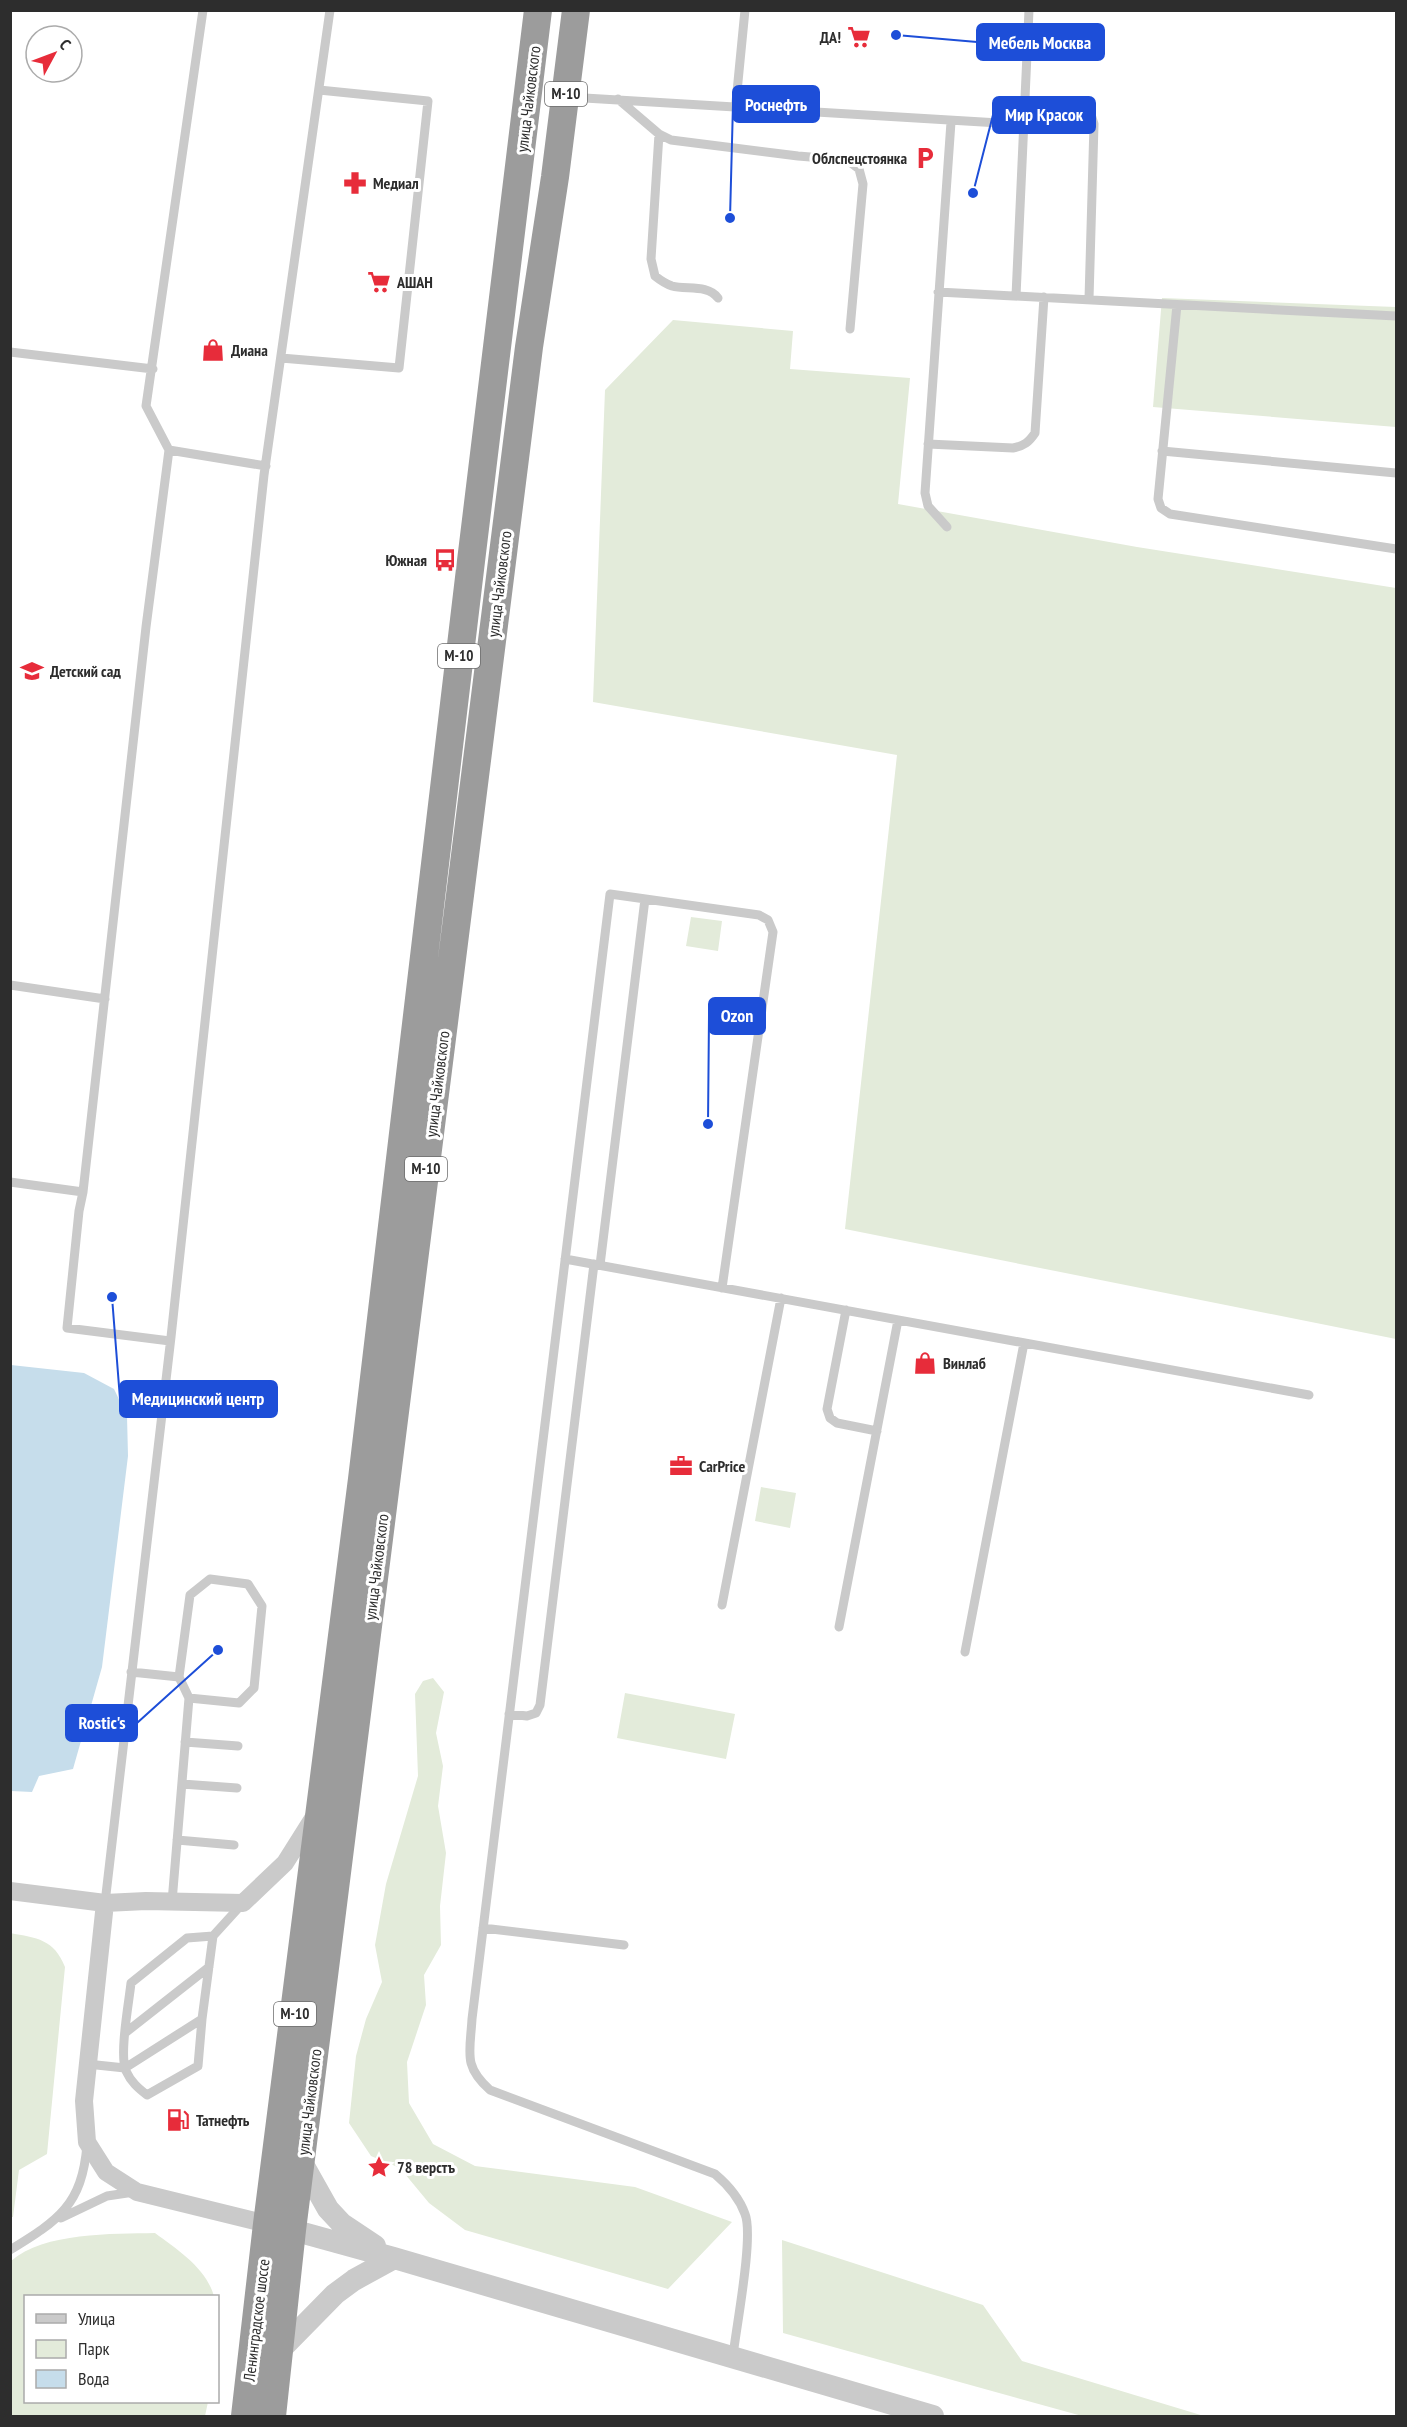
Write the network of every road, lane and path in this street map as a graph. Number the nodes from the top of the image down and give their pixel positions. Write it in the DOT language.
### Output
graph roads {
  1 [pos="203,10"];
  2 [pos="330,10"];
  3 [pos="538,10"];
  4 [pos="576,10"];
  5 [pos="745,10"];
  6 [pos="1029,10"];
  7 [pos="319,90"];
  8 [pos="566,97"];
  9 [pos="618,99"];
  10 [pos="736,102"];
  11 [pos="1025,107"];
  12 [pos="951,122"];
  13 [pos="658,134"];
  14 [pos="938,292"];
  15 [pos="1016,296"];
  16 [pos="1044,297"];
  17 [pos="718,298"];
  18 [pos="1089,299"];
  19 [pos="1177,305"];
  20 [pos="1396,316"];
  21 [pos="849,329"];
  22 [pos="10,352"];
  23 [pos="281,358"];
  24 [pos="153,369"];
  25 [pos="928,444"];
  26 [pos="169,450"];
  27 [pos="1162,451"];
  28 [pos="266,466"];
  29 [pos="1396,473"];
  30 [pos="947,527"];
  31 [pos="1396,549"];
  32 [pos="645,899"];
  33 [pos="10,986"];
  34 [pos="105,999"];
  35 [pos="10,1182"];
  36 [pos="83,1192"];
  37 [pos="565,1259"];
  38 [pos="597,1265"];
  39 [pos="722,1288"];
  40 [pos="781,1298"];
  41 [pos="846,1310"];
  42 [pos="898,1320"];
  43 [pos="170,1341"];
  44 [pos="1024,1343"];
  45 [pos="1309,1395"];
  46 [pos="877,1431"];
  47 [pos="722,1605"];
  48 [pos="839,1627"];
  49 [pos="965,1652"];
  50 [pos="131,1672"];
  51 [pos="179,1677"];
  52 [pos="189,1698"];
  53 [pos="509,1714"];
  54 [pos="185,1742"];
  55 [pos="238,1746"];
  56 [pos="182,1784"];
  57 [pos="237,1788"];
  58 [pos="321,1804"];
  59 [pos="177,1840"];
  60 [pos="234,1845"];
  61 [pos="10,1891"];
  62 [pos="172,1902"];
  63 [pos="105,1903"];
  64 [pos="243,1903"];
  65 [pos="483,1928"];
  66 [pos="213,1936"];
  67 [pos="624,1945"];
  68 [pos="209,1967"];
  69 [pos="202,2019"];
  70 [pos="125,2033"];
  71 [pos="87,2064"];
  72 [pos="125,2068"];
  73 [pos="87,2142"];
  74 [pos="301,2161"];
  75 [pos="137,2192"];
  76 [pos="48,2226"];
  77 [pos="280,2227"];
  78 [pos="10,2250"];
  79 [pos="394,2258"];
  80 [pos="280,2350"];
  81 [pos="732,2358"];
  82 [pos="245,2416"];
  83 [pos="272,2416"];
  84 [pos="933,2416"];
  1 -- 24 [label="lane"];
  2 -- 7 [label="lane"];
  3 -- 58 [label="highway, улица Чайковского / М-10"];
  4 -- 8 [label="highway, улица Чайковского / М-10"];
  5 -- 10 [label="lane"];
  6 -- 11 [label="lane"];
  7 -- 23 [label="lane"];
  7 -- 23 [label="lane"];
  8 -- 9 [label="lane"];
  8 -- 74 [label="highway, улица Чайковского / М-10"];
  9 -- 12 [label="lane"];
  9 -- 13 [label="lane"];
  11 -- 12 [label="lane"];
  11 -- 15 [label="lane"];
  11 -- 18 [label="lane"];
  12 -- 14 [label="lane"];
  13 -- 17 [label="lane"];
  13 -- 21 [label="lane"];
  14 -- 15 [label="lane"];
  14 -- 25 [label="lane"];
  15 -- 16 [label="lane"];
  16 -- 18 [label="lane"];
  16 -- 25 [label="lane"];
  18 -- 19 [label="lane"];
  19 -- 20 [label="lane"];
  19 -- 27 [label="lane"];
  22 -- 24 [label="lane"];
  23 -- 28 [label="lane"];
  24 -- 26 [label="lane"];
  25 -- 30 [label="lane"];
  26 -- 28 [label="lane"];
  26 -- 34 [label="lane"];
  27 -- 29 [label="lane"];
  27 -- 31 [label="lane"];
  28 -- 43 [label="lane"];
  32 -- 37 [label="lane"];
  32 -- 38 [label="lane"];
  32 -- 39 [label="lane"];
  33 -- 34 [label="lane"];
  34 -- 36 [label="lane"];
  35 -- 36 [label="lane"];
  36 -- 43 [label="lane"];
  37 -- 38 [label="lane"];
  37 -- 53 [label="lane"];
  38 -- 39 [label="lane"];
  38 -- 53 [label="lane"];
  39 -- 40 [label="lane"];
  40 -- 41 [label="lane"];
  40 -- 47 [label="lane"];
  41 -- 42 [label="lane"];
  41 -- 46 [label="lane"];
  42 -- 44 [label="lane"];
  42 -- 46 [label="lane"];
  43 -- 50 [label="lane"];
  44 -- 45 [label="lane"];
  44 -- 49 [label="lane"];
  46 -- 48 [label="lane"];
  50 -- 51 [label="lane"];
  50 -- 63 [label="lane"];
  51 -- 52 [label="lane"];
  51 -- 52 [label="lane"];
  52 -- 54 [label="lane"];
  53 -- 65 [label="lane"];
  54 -- 55 [label="lane"];
  54 -- 56 [label="lane"];
  56 -- 57 [label="lane"];
  56 -- 59 [label="lane"];
  58 -- 64 [label="street"];
  58 -- 77 [label="highway, улица Чайковского / М-10"];
  59 -- 60 [label="lane"];
  59 -- 62 [label="lane"];
  61 -- 63 [label="street"];
  62 -- 63 [label="street"];
  62 -- 64 [label="street"];
  63 -- 71 [label="street"];
  64 -- 66 [label="lane"];
  65 -- 67 [label="lane"];
  65 -- 81 [label="lane"];
  66 -- 68 [label="lane"];
  66 -- 70 [label="lane"];
  68 -- 69 [label="lane"];
  68 -- 70 [label="lane"];
  69 -- 72 [label="lane"];
  69 -- 72 [label="lane"];
  70 -- 72 [label="lane"];
  71 -- 72 [label="lane"];
  71 -- 73 [label="street"];
  73 -- 75 [label="street"];
  73 -- 76 [label="lane"];
  74 -- 77 [label="highway, улица Чайковского / М-10"];
  74 -- 79 [label="street"];
  75 -- 76 [label="lane"];
  75 -- 77 [label="street"];
  76 -- 78 [label="lane"];
  77 -- 79 [label="street"];
  77 -- 80 [label="highway, Ленинградское шоссе / М-10"];
  77 -- 82 [label="highway, Ленинградское шоссе / М-10"];
  79 -- 80 [label="street"];
  79 -- 81 [label="street"];
  80 -- 83 [label="highway, Ленинградское шоссе / М-10"];
  81 -- 84 [label="street"];
}
